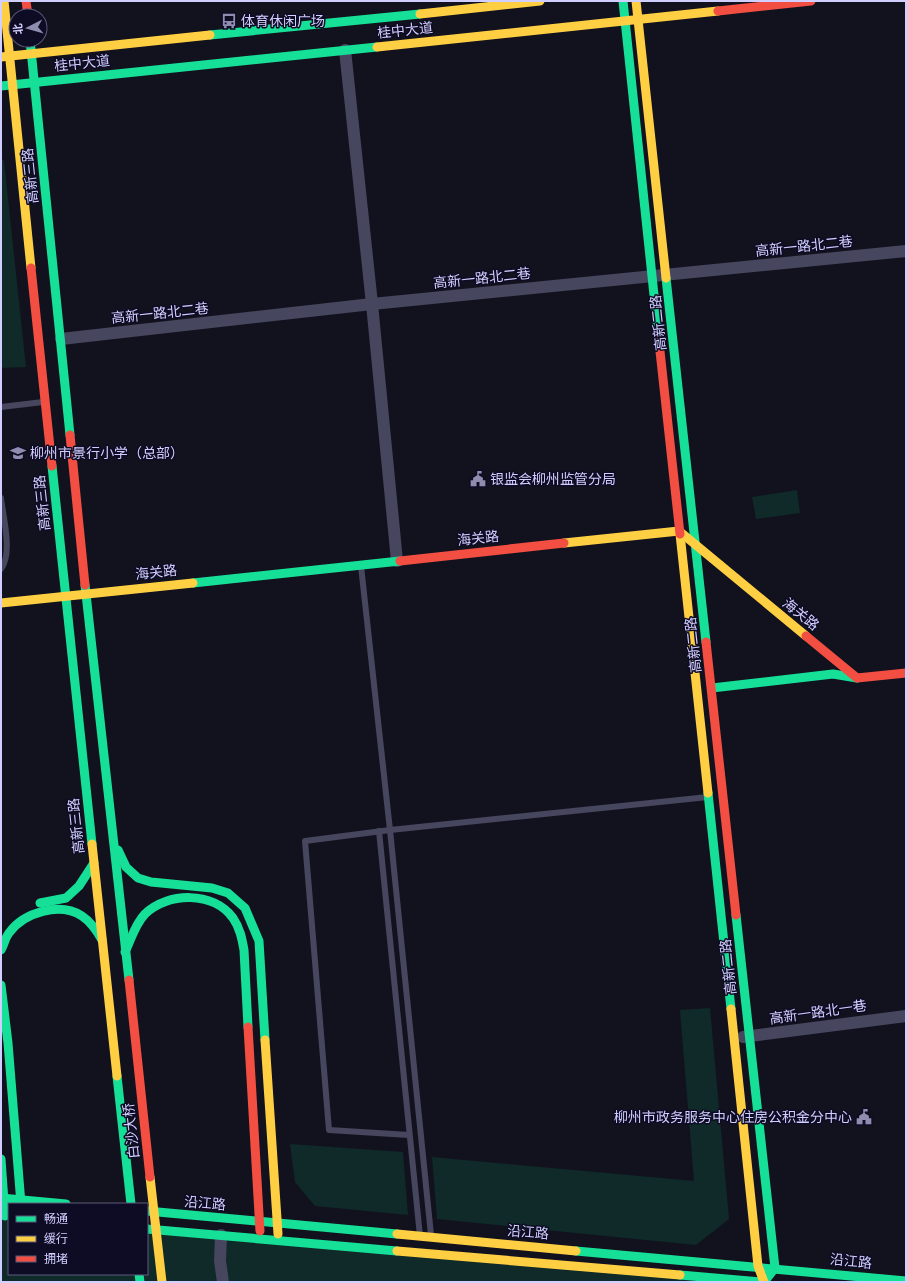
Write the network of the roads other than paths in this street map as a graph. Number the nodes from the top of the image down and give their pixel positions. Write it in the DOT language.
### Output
graph roads {
  1 [pos="4,1"];
  2 [pos="540,1"];
  3 [pos="623,1"];
  4 [pos="636,1"];
  5 [pos="811,1"];
  6 [pos="638,19"];
  7 [pos="626,20"];
  8 [pos="31,48"];
  9 [pos="345,50"];
  10 [pos="32,54"];
  11 [pos="6,57"];
  12 [pos="35,82"];
  13 [pos="13,85"];
  14 [pos="1,86"];
  15 [pos="906,251"];
  16 [pos="666,274"];
  17 [pos="653,276"];
  18 [pos="372,304"];
  19 [pos="61,339"];
  20 [pos="46,401"];
  21 [pos="1,407"];
  22 [pos="1,498"];
  23 [pos="679,531"];
  24 [pos="696,546"];
  25 [pos="397,561"];
  26 [pos="361,564"];
  27 [pos="1,569"];
  28 [pos="86,594"];
  29 [pos="66,596"];
  30 [pos="1,603"];
  31 [pos="906,673"];
  32 [pos="857,678"];
  33 [pos="836,684"];
  34 [pos="712,692"];
  35 [pos="759,692"];
  36 [pos="723,795"];
  37 [pos="708,797"];
  38 [pos="390,830"];
  39 [pos="379,831"];
  40 [pos="113,840"];
  41 [pos="94,863"];
  42 [pos="11,917"];
  43 [pos="102,940"];
  44 [pos="1,950"];
  45 [pos="125,952"];
  46 [pos="128,978"];
  47 [pos="106,979"];
  48 [pos="1,985"];
  49 [pos="906,1016"];
  50 [pos="750,1036"];
  51 [pos="734,1038"];
  52 [pos="410,1135"];
  53 [pos="1,1159"];
  54 [pos="2,1198"];
  55 [pos="21,1202"];
  56 [pos="44,1203"];
  57 [pos="131,1203"];
  58 [pos="148,1211"];
  59 [pos="5,1216"];
  60 [pos="260,1222"];
  61 [pos="278,1223"];
  62 [pos="148,1229"];
  63 [pos="221,1236"];
  64 [pos="420,1236"];
  65 [pos="431,1237"];
  66 [pos="260,1238"];
  67 [pos="279,1240"];
  68 [pos="758,1266"];
  69 [pos="775,1268"];
  70 [pos="725,1281"];
  71 [pos="906,1281"];
  72 [pos="162,1282"];
  73 [pos="223,1282"];
  74 [pos="761,1282"];
  75 [pos="764,1282"];
  1 -- 11 [label="main road, 高新三路"];
  2 -- 10 [label="main road, 桂中大道"];
  3 -- 7 [label="main road, 高新二路"];
  4 -- 6 [label="main road, 高新二路"];
  5 -- 6 [label="main road, 桂中大道"];
  6 -- 7 [label="main road, 桂中大道"];
  6 -- 16 [label="main road, 高新二路"];
  7 -- 9 [label="main road, 桂中大道"];
  7 -- 17 [label="main road, 高新二路"];
  8 -- 10 [label="main road, 高新三路"];
  9 -- 12 [label="main road, 桂中大道"];
  9 -- 18 [label="street"];
  10 -- 11 [label="main road, 桂中大道"];
  10 -- 12 [label="main road, 高新三路"];
  11 -- 13 [label="main road, 高新三路"];
  12 -- 13 [label="main road, 桂中大道"];
  12 -- 19 [label="main road, 高新三路"];
  13 -- 14 [label="main road, 桂中大道"];
  13 -- 20 [label="main road, 高新三路"];
  15 -- 16 [label="street, 高新一路北二巷"];
  16 -- 17 [label="street, 高新一路北二巷"];
  16 -- 24 [label="main road, 高新二路"];
  17 -- 18 [label="street, 高新一路北二巷"];
  17 -- 23 [label="main road, 高新二路"];
  18 -- 19 [label="street, 高新一路北二巷"];
  18 -- 25 [label="street"];
  19 -- 28 [label="main road, 高新三路"];
  20 -- 21 [label="lane"];
  20 -- 29 [label="main road, 高新三路"];
  22 -- 27 [label="lane"];
  23 -- 24 [label="main road, 海关路"];
  23 -- 25 [label="main road, 海关路"];
  23 -- 37 [label="main road, 高新二路"];
  24 -- 32 [label="main road, 海关路"];
  24 -- 34 [label="main road, 高新二路"];
  25 -- 26 [label="main road, 海关路"];
  26 -- 28 [label="main road, 海关路"];
  26 -- 38 [label="lane"];
  28 -- 29 [label="main road, 海关路"];
  28 -- 40 [label="main road, 高新三路"];
  29 -- 30 [label="main road, 海关路"];
  29 -- 41 [label="main road, 高新三路"];
  31 -- 32 [label="main road"];
  32 -- 33 [label="main road"];
  32 -- 34 [label="main road"];
  34 -- 35 [label="main road"];
  34 -- 36 [label="main road, 高新二路"];
  36 -- 37 [label="lane"];
  36 -- 50 [label="main road, 高新二路"];
  37 -- 38 [label="lane"];
  37 -- 51 [label="main road, 高新二路"];
  38 -- 39 [label="lane"];
  38 -- 65 [label="lane"];
  39 -- 52 [label="lane"];
  39 -- 52 [label="lane"];
  40 -- 45 [label="main road, 高新三路"];
  40 -- 61 [label="main road"];
  41 -- 42 [label="main road"];
  41 -- 43 [label="main road, 高新三路"];
  43 -- 44 [label="main road"];
  43 -- 47 [label="main road, 高新三路"];
  45 -- 46 [label="main road, 高新三路"];
  45 -- 60 [label="main road"];
  46 -- 72 [label="main road, 白沙大桥"];
  47 -- 57 [label="main road, 白沙大桥"];
  48 -- 55 [label="main road"];
  49 -- 50 [label="street, 高新一路北一巷"];
  50 -- 51 [label="street, 高新一路北一巷"];
  50 -- 69 [label="main road, 高新二路"];
  51 -- 68 [label="main road, 高新二路"];
  52 -- 64 [label="lane"];
  53 -- 54 [label="main road"];
  54 -- 55 [label="main road"];
  54 -- 59 [label="main road"];
  55 -- 56 [label="main road"];
  58 -- 60 [label="main road, 沿江路"];
  60 -- 61 [label="main road, 沿江路"];
  60 -- 66 [label="main road"];
  61 -- 64 [label="main road, 沿江路"];
  61 -- 67 [label="main road"];
  62 -- 63 [label="main road"];
  63 -- 66 [label="main road"];
  63 -- 73 [label="street"];
  64 -- 65 [label="main road, 沿江路"];
  65 -- 68 [label="main road, 沿江路"];
  66 -- 67 [label="main road"];
  67 -- 70 [label="main road"];
  68 -- 69 [label="main road, 沿江路"];
  68 -- 75 [label="main road, 高新二路"];
  69 -- 71 [label="main road, 沿江路"];
  69 -- 75 [label="main road, 高新二路"];
  70 -- 74 [label="main road"];
}
